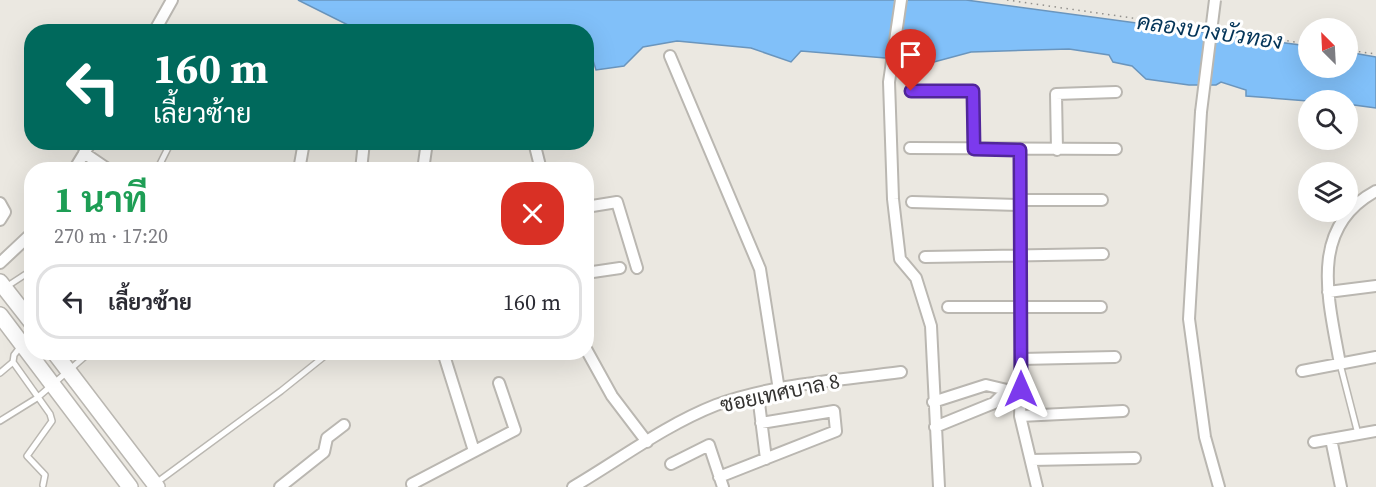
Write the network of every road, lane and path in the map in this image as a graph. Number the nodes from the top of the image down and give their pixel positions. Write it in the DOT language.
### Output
graph roads {
  1 [pos="172,0"];
  2 [pos="901,0"];
  3 [pos="1007,0"];
  4 [pos="1215,0"];
  5 [pos="158,24"];
  6 [pos="1298,43"];
  7 [pos="1358,52"];
  8 [pos="1376,54"];
  9 [pos="670,56"];
  10 [pos="911,91"];
  11 [pos="1116,92"];
  12 [pos="910,148"];
  13 [pos="974,149"];
  14 [pos="1116,149"];
  15 [pos="86,150"];
  16 [pos="1020,150"];
  17 [pos="1058,150"];
  18 [pos="84,153"];
  19 [pos="79,162"];
  20 [pos="97,162"];
  21 [pos="1376,190"];
  22 [pos="1102,200"];
  23 [pos="912,202"];
  24 [pos="1020,202"];
  25 [pos="0,203"];
  26 [pos="594,206"];
  27 [pos="0,220"];
  28 [pos="24,240"];
  29 [pos="1021,254"];
  30 [pos="1103,254"];
  31 [pos="925,257"];
  32 [pos="0,263"];
  33 [pos="620,268"];
  34 [pos="637,268"];
  35 [pos="594,272"];
  36 [pos="24,274"];
  37 [pos="2,285"];
  38 [pos="1376,286"];
  39 [pos="1328,292"];
  40 [pos="948,307"];
  41 [pos="1101,307"];
  42 [pos="1021,308"];
  43 [pos="24,312"];
  44 [pos="0,315"];
  45 [pos="22,345"];
  46 [pos="24,348"];
  47 [pos="1115,357"];
  48 [pos="1376,357"];
  49 [pos="1021,359"];
  50 [pos="33,360"];
  51 [pos="60,360"];
  52 [pos="82,360"];
  53 [pos="320,360"];
  54 [pos="445,360"];
  55 [pos="592,360"];
  56 [pos="13,362"];
  57 [pos="1340,364"];
  58 [pos="1302,371"];
  59 [pos="69,372"];
  60 [pos="901,372"];
  61 [pos="0,373"];
  62 [pos="499,383"];
  63 [pos="53,386"];
  64 [pos="1021,389"];
  65 [pos="778,390"];
  66 [pos="1006,390"];
  67 [pos="758,395"];
  68 [pos="38,398"];
  69 [pos="933,402"];
  70 [pos="1123,411"];
  71 [pos="1020,416"];
  72 [pos="0,421"];
  73 [pos="761,423"];
  74 [pos="344,425"];
  75 [pos="935,427"];
  76 [pos="1376,431"];
  77 [pos="1358,434"];
  78 [pos="1330,439"];
  79 [pos="647,442"];
  80 [pos="1314,442"];
  81 [pos="474,452"];
  82 [pos="1135,458"];
  83 [pos="766,459"];
  84 [pos="1031,460"];
  85 [pos="671,464"];
  86 [pos="721,482"];
  87 [pos="43,485"];
  88 [pos="156,486"];
  89 [pos="130,487"];
  90 [pos="280,487"];
  91 [pos="413,487"];
  92 [pos="573,487"];
  93 [pos="939,487"];
  94 [pos="1037,487"];
  95 [pos="1219,487"];
  96 [pos="1341,487"];
  1 -- 5 [label="street"];
  2 -- 69 [label="street"];
  3 -- 6 [label="path"];
  4 -- 95 [label="street, bridge"];
  7 -- 8 [label="path"];
  9 -- 65 [label="street"];
  10 -- 13 [label="street"];
  11 -- 17 [label="street"];
  12 -- 13 [label="street"];
  13 -- 16 [label="street"];
  14 -- 17 [label="street"];
  15 -- 18 [label="street"];
  16 -- 17 [label="street"];
  16 -- 24 [label="street"];
  18 -- 19 [label="street"];
  18 -- 20 [label="street"];
  21 -- 39 [label="street"];
  22 -- 24 [label="street"];
  23 -- 24 [label="street"];
  24 -- 29 [label="street"];
  25 -- 27 [label="street"];
  26 -- 34 [label="street"];
  28 -- 32 [label="street"];
  29 -- 30 [label="street"];
  29 -- 31 [label="street"];
  29 -- 42 [label="street"];
  33 -- 35 [label="street"];
  36 -- 37 [label="lane"];
  37 -- 43 [label="main road"];
  38 -- 39 [label="street"];
  39 -- 57 [label="street"];
  40 -- 42 [label="street"];
  41 -- 42 [label="street"];
  42 -- 49 [label="street"];
  44 -- 45 [label="main road"];
  45 -- 46 [label="main road"];
  45 -- 56 [label="lane"];
  47 -- 49 [label="street"];
  48 -- 57 [label="street"];
  49 -- 64 [label="street"];
  50 -- 63 [label="main road"];
  51 -- 59 [label="main road"];
  52 -- 59 [label="lane"];
  53 -- 88 [label="lane"];
  54 -- 81 [label="street"];
  55 -- 79 [label="street"];
  56 -- 61 [label="lane"];
  56 -- 68 [label="lane"];
  57 -- 58 [label="street"];
  57 -- 77 [label="lane"];
  59 -- 63 [label="lane"];
  59 -- 88 [label="main road"];
  60 -- 65 [label="street, ซอยเทศบาล 8"];
  62 -- 81 [label="street"];
  63 -- 68 [label="lane"];
  63 -- 89 [label="main road"];
  64 -- 66 [label="street"];
  64 -- 71 [label="street"];
  65 -- 67 [label="street, ซอยเทศบาล 8"];
  66 -- 69 [label="street"];
  66 -- 75 [label="street"];
  67 -- 73 [label="street"];
  67 -- 79 [label="street, ซอยเทศบาล 8"];
  68 -- 72 [label="lane"];
  68 -- 87 [label="lane"];
  69 -- 75 [label="street"];
  70 -- 71 [label="street"];
  71 -- 84 [label="street"];
  73 -- 83 [label="street"];
  73 -- 83 [label="street"];
  74 -- 90 [label="street"];
  75 -- 93 [label="street"];
  76 -- 77 [label="street"];
  77 -- 78 [label="street"];
  78 -- 80 [label="street"];
  78 -- 96 [label="street"];
  79 -- 92 [label="street, ซอยเทศบาล 8"];
  81 -- 91 [label="street"];
  82 -- 84 [label="street"];
  83 -- 86 [label="street"];
  84 -- 94 [label="street"];
  85 -- 86 [label="street"];
}
